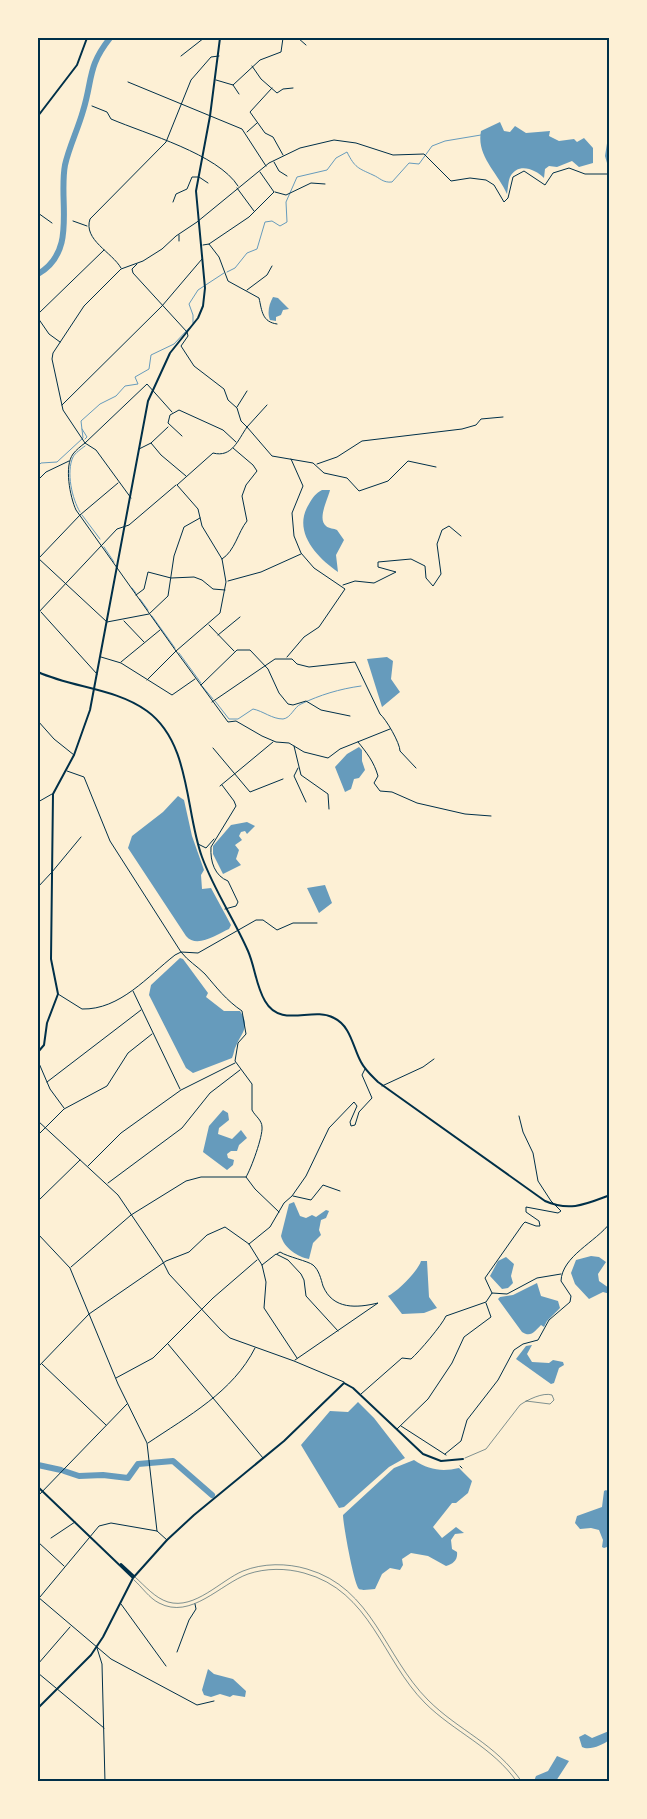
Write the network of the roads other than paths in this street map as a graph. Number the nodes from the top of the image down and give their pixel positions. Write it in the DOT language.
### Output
graph roads {
  1 [pos="87,38"];
  2 [pos="204,38"];
  3 [pos="221,38"];
  4 [pos="283,38"];
  5 [pos="298,38"];
  6 [pos="306,45"];
  7 [pos="180,56"];
  8 [pos="219,56"];
  9 [pos="252,66"];
  10 [pos="216,80"];
  11 [pos="128,82"];
  12 [pos="233,85"];
  13 [pos="272,88"];
  14 [pos="293,88"];
  15 [pos="239,94"];
  16 [pos="182,105"];
  17 [pos="92,106"];
  18 [pos="38,116"];
  19 [pos="210,116"];
  20 [pos="257,122"];
  21 [pos="246,133"];
  22 [pos="166,142"];
  23 [pos="284,156"];
  24 [pos="204,157"];
  25 [pos="274,161"];
  26 [pos="266,166"];
  27 [pos="260,172"];
  28 [pos="610,174"];
  29 [pos="287,176"];
  30 [pos="199,177"];
  31 [pos="208,183"];
  32 [pos="325,184"];
  33 [pos="238,187"];
  34 [pos="274,192"];
  35 [pos="173,202"];
  36 [pos="254,212"];
  37 [pos="38,213"];
  38 [pos="198,220"];
  39 [pos="74,221"];
  40 [pos="52,223"];
  41 [pos="88,226"];
  42 [pos="179,234"];
  43 [pos="180,241"];
  44 [pos="209,244"];
  45 [pos="201,245"];
  46 [pos="105,249"];
  47 [pos="202,259"];
  48 [pos="138,264"];
  49 [pos="272,266"];
  50 [pos="121,269"];
  51 [pos="247,291"];
  52 [pos="162,306"];
  53 [pos="38,314"];
  54 [pos="38,318"];
  55 [pos="277,324"];
  56 [pos="187,332"];
  57 [pos="60,342"];
  58 [pos="247,391"];
  59 [pos="151,392"];
  60 [pos="61,405"];
  61 [pos="267,405"];
  62 [pos="236,408"];
  63 [pos="172,412"];
  64 [pos="503,417"];
  65 [pos="169,426"];
  66 [pos="248,427"];
  67 [pos="182,436"];
  68 [pos="85,443"];
  69 [pos="151,443"];
  70 [pos="237,443"];
  71 [pos="233,448"];
  72 [pos="139,449"];
  73 [pos="291,459"];
  74 [pos="70,461"];
  75 [pos="316,465"];
  76 [pos="436,467"];
  77 [pos="186,476"];
  78 [pos="38,480"];
  79 [pos="118,483"];
  80 [pos="177,485"];
  81 [pos="131,498"];
  82 [pos="80,514"];
  83 [pos="201,518"];
  84 [pos="125,526"];
  85 [pos="461,536"];
  86 [pos="101,545"];
  87 [pos="302,553"];
  88 [pos="38,558"];
  89 [pos="222,559"];
  90 [pos="116,569"];
  91 [pos="171,578"];
  92 [pos="226,582"];
  93 [pos="65,583"];
  94 [pos="342,585"];
  95 [pos="226,590"];
  96 [pos="136,596"];
  97 [pos="40,611"];
  98 [pos="38,613"];
  99 [pos="149,614"];
  100 [pos="240,616"];
  101 [pos="123,620"];
  102 [pos="107,622"];
  103 [pos="208,624"];
  104 [pos="160,630"];
  105 [pos="218,636"];
  106 [pos="144,642"];
  107 [pos="176,651"];
  108 [pos="235,651"];
  109 [pos="101,657"];
  110 [pos="286,658"];
  111 [pos="121,663"];
  112 [pos="264,664"];
  113 [pos="38,672"];
  114 [pos="97,674"];
  115 [pos="195,678"];
  116 [pos="147,680"];
  117 [pos="200,685"];
  118 [pos="95,689"];
  119 [pos="212,702"];
  120 [pos="350,716"];
  121 [pos="38,721"];
  122 [pos="390,729"];
  123 [pos="274,741"];
  124 [pos="357,742"];
  125 [pos="294,746"];
  126 [pos="213,748"];
  127 [pos="74,755"];
  128 [pos="298,768"];
  129 [pos="416,768"];
  130 [pos="67,771"];
  131 [pos="234,774"];
  132 [pos="283,779"];
  133 [pos="53,794"];
  134 [pos="38,802"];
  135 [pos="306,802"];
  136 [pos="329,809"];
  137 [pos="491,816"];
  138 [pos="217,836"];
  139 [pos="80,837"];
  140 [pos="197,843"];
  141 [pos="52,872"];
  142 [pos="38,887"];
  143 [pos="225,909"];
  144 [pos="317,923"];
  145 [pos="237,930"];
  146 [pos="181,952"];
  147 [pos="132,991"];
  148 [pos="58,994"];
  149 [pos="141,1010"];
  150 [pos="152,1034"];
  151 [pos="38,1052"];
  152 [pos="38,1060"];
  153 [pos="434,1060"];
  154 [pos="235,1063"];
  155 [pos="365,1069"];
  156 [pos="240,1070"];
  157 [pos="47,1082"];
  158 [pos="382,1086"];
  159 [pos="181,1090"];
  160 [pos="64,1109"];
  161 [pos="519,1116"];
  162 [pos="38,1121"];
  163 [pos="46,1129"];
  164 [pos="38,1135"];
  165 [pos="80,1160"];
  166 [pos="88,1166"];
  167 [pos="246,1177"];
  168 [pos="107,1184"];
  169 [pos="340,1191"];
  170 [pos="610,1195"];
  171 [pos="292,1196"];
  172 [pos="38,1201"];
  173 [pos="555,1206"];
  174 [pos="279,1212"];
  175 [pos="131,1215"];
  176 [pos="610,1223"];
  177 [pos="38,1234"];
  178 [pos="249,1244"];
  179 [pos="277,1254"];
  180 [pos="257,1259"];
  181 [pos="164,1263"];
  182 [pos="262,1265"];
  183 [pos="70,1268"];
  184 [pos="562,1274"];
  185 [pos="492,1292"];
  186 [pos="486,1302"];
  187 [pos="203,1310"];
  188 [pos="89,1314"];
  189 [pos="338,1331"];
  190 [pos="168,1344"];
  191 [pos="256,1347"];
  192 [pos="297,1358"];
  193 [pos="38,1361"];
  194 [pos="294,1361"];
  195 [pos="41,1364"];
  196 [pos="38,1368"];
  197 [pos="116,1378"];
  198 [pos="344,1383"];
  199 [pos="360,1395"];
  200 [pos="214,1398"];
  201 [pos="526,1401"];
  202 [pos="128,1404"];
  203 [pos="106,1426"];
  204 [pos="400,1426"];
  205 [pos="396,1430"];
  206 [pos="147,1443"];
  207 [pos="263,1459"];
  208 [pos="463,1459"];
  209 [pos="38,1487"];
  210 [pos="42,1491"];
  211 [pos="38,1496"];
  212 [pos="75,1522"];
  213 [pos="157,1531"];
  214 [pos="89,1536"];
  215 [pos="51,1538"];
  216 [pos="167,1540"];
  217 [pos="38,1542"];
  218 [pos="64,1567"];
  219 [pos="133,1577"];
  220 [pos="38,1598"];
  221 [pos="120,1603"];
  222 [pos="195,1604"];
  223 [pos="71,1626"];
  224 [pos="96,1647"];
  225 [pos="177,1652"];
  226 [pos="38,1664"];
  227 [pos="166,1666"];
  228 [pos="38,1673"];
  229 [pos="57,1689"];
  230 [pos="214,1701"];
  231 [pos="38,1708"];
  232 [pos="104,1728"];
  233 [pos="106,1782"];
  234 [pos="517,1782"];
  235 [pos="522,1782"];
  1 -- 18 [label="street"];
  2 -- 7 [label="street"];
  3 -- 8 [label="street"];
  4 -- 9 [label="street"];
  5 -- 6 [label="street"];
  8 -- 10 [label="street"];
  8 -- 16 [label="street"];
  9 -- 12 [label="street"];
  9 -- 13 [label="street"];
  10 -- 12 [label="street"];
  10 -- 19 [label="street"];
  11 -- 16 [label="street"];
  12 -- 15 [label="street"];
  13 -- 14 [label="street"];
  13 -- 20 [label="street"];
  16 -- 19 [label="street"];
  16 -- 22 [label="street"];
  17 -- 22 [label="street"];
  19 -- 21 [label="street"];
  19 -- 24 [label="street"];
  20 -- 21 [label="street"];
  20 -- 23 [label="street"];
  21 -- 26 [label="street"];
  22 -- 24 [label="street"];
  22 -- 41 [label="street"];
  23 -- 25 [label="street"];
  23 -- 28 [label="street"];
  24 -- 30 [label="street"];
  24 -- 33 [label="street"];
  25 -- 26 [label="street"];
  25 -- 29 [label="street"];
  26 -- 27 [label="street"];
  27 -- 33 [label="street"];
  27 -- 34 [label="street"];
  30 -- 31 [label="street"];
  30 -- 35 [label="street"];
  30 -- 38 [label="street"];
  32 -- 34 [label="street"];
  33 -- 36 [label="street"];
  33 -- 38 [label="street"];
  34 -- 36 [label="street"];
  36 -- 44 [label="street"];
  37 -- 40 [label="street"];
  38 -- 42 [label="street"];
  38 -- 45 [label="street"];
  39 -- 41 [label="street"];
  41 -- 46 [label="street"];
  42 -- 43 [label="street"];
  42 -- 48 [label="street"];
  44 -- 45 [label="street"];
  44 -- 51 [label="street"];
  45 -- 47 [label="street"];
  46 -- 50 [label="street"];
  46 -- 53 [label="street"];
  47 -- 52 [label="street"];
  47 -- 56 [label="street"];
  48 -- 50 [label="street"];
  48 -- 52 [label="street"];
  49 -- 51 [label="street"];
  50 -- 57 [label="street"];
  51 -- 55 [label="street"];
  52 -- 56 [label="street"];
  52 -- 60 [label="street"];
  54 -- 57 [label="street"];
  56 -- 59 [label="street"];
  56 -- 62 [label="street"];
  57 -- 60 [label="street"];
  58 -- 62 [label="street"];
  59 -- 63 [label="street"];
  59 -- 68 [label="street"];
  59 -- 72 [label="street"];
  60 -- 68 [label="street"];
  61 -- 66 [label="street"];
  62 -- 66 [label="street"];
  63 -- 65 [label="street"];
  63 -- 70 [label="street"];
  64 -- 75 [label="street"];
  65 -- 67 [label="street"];
  65 -- 69 [label="street"];
  66 -- 70 [label="street"];
  66 -- 73 [label="street"];
  68 -- 74 [label="street"];
  68 -- 79 [label="street"];
  69 -- 72 [label="street"];
  69 -- 77 [label="street"];
  70 -- 71 [label="street"];
  71 -- 77 [label="street"];
  71 -- 89 [label="street"];
  72 -- 81 [label="street"];
  73 -- 75 [label="street"];
  73 -- 87 [label="street"];
  74 -- 78 [label="street"];
  74 -- 82 [label="street"];
  75 -- 76 [label="street"];
  77 -- 80 [label="street"];
  79 -- 81 [label="street"];
  79 -- 82 [label="street"];
  80 -- 83 [label="street"];
  80 -- 84 [label="street"];
  81 -- 84 [label="street"];
  82 -- 86 [label="street"];
  82 -- 88 [label="street"];
  83 -- 89 [label="street"];
  83 -- 91 [label="street"];
  84 -- 86 [label="street"];
  84 -- 90 [label="street"];
  85 -- 94 [label="street"];
  86 -- 90 [label="street"];
  86 -- 93 [label="street"];
  87 -- 92 [label="street"];
  87 -- 94 [label="street"];
  88 -- 93 [label="street"];
  89 -- 92 [label="street"];
  90 -- 96 [label="street"];
  90 -- 102 [label="street"];
  91 -- 95 [label="street"];
  91 -- 96 [label="street"];
  91 -- 99 [label="street"];
  92 -- 95 [label="street"];
  93 -- 97 [label="street"];
  93 -- 102 [label="street"];
  94 -- 110 [label="street"];
  95 -- 103 [label="street"];
  96 -- 99 [label="street"];
  97 -- 98 [label="street"];
  97 -- 114 [label="street"];
  99 -- 101 [label="street"];
  99 -- 104 [label="street"];
  100 -- 105 [label="street"];
  101 -- 102 [label="street"];
  101 -- 106 [label="street"];
  102 -- 109 [label="street"];
  103 -- 105 [label="street"];
  103 -- 107 [label="street"];
  104 -- 106 [label="street"];
  104 -- 107 [label="street"];
  105 -- 108 [label="street"];
  106 -- 111 [label="street"];
  107 -- 115 [label="street"];
  107 -- 116 [label="street"];
  108 -- 112 [label="street"];
  108 -- 117 [label="street"];
  109 -- 111 [label="street"];
  109 -- 114 [label="street"];
  110 -- 112 [label="street"];
  110 -- 122 [label="street"];
  111 -- 116 [label="street"];
  112 -- 119 [label="street"];
  112 -- 120 [label="street"];
  113 -- 118 [label="street"];
  114 -- 118 [label="street"];
  115 -- 116 [label="street"];
  115 -- 117 [label="street"];
  117 -- 119 [label="street"];
  118 -- 127 [label="street"];
  118 -- 140 [label="street"];
  119 -- 123 [label="street"];
  121 -- 127 [label="street"];
  122 -- 124 [label="street"];
  122 -- 129 [label="street"];
  123 -- 125 [label="street"];
  123 -- 131 [label="street"];
  124 -- 125 [label="street"];
  124 -- 137 [label="street"];
  125 -- 128 [label="street"];
  126 -- 131 [label="street"];
  127 -- 130 [label="street"];
  128 -- 135 [label="street"];
  128 -- 136 [label="street"];
  130 -- 133 [label="street"];
  130 -- 146 [label="street"];
  131 -- 132 [label="street"];
  131 -- 138 [label="street"];
  133 -- 134 [label="street"];
  133 -- 141 [label="street"];
  138 -- 140 [label="street"];
  138 -- 143 [label="street"];
  139 -- 141 [label="street"];
  140 -- 143 [label="street"];
  141 -- 142 [label="street"];
  141 -- 148 [label="street"];
  143 -- 145 [label="street"];
  144 -- 145 [label="street"];
  145 -- 146 [label="street"];
  145 -- 155 [label="street"];
  146 -- 147 [label="street"];
  146 -- 154 [label="street"];
  147 -- 148 [label="street"];
  147 -- 149 [label="street"];
  148 -- 151 [label="street"];
  149 -- 150 [label="street"];
  149 -- 157 [label="street"];
  150 -- 159 [label="street"];
  150 -- 160 [label="street"];
  152 -- 157 [label="street"];
  153 -- 158 [label="street"];
  154 -- 156 [label="street"];
  154 -- 159 [label="street"];
  155 -- 158 [label="street"];
  155 -- 171 [label="street"];
  156 -- 167 [label="street"];
  156 -- 168 [label="street"];
  157 -- 160 [label="street"];
  158 -- 173 [label="street"];
  159 -- 166 [label="street"];
  160 -- 163 [label="street"];
  161 -- 173 [label="street"];
  162 -- 163 [label="street"];
  163 -- 164 [label="street"];
  163 -- 165 [label="street"];
  165 -- 166 [label="street"];
  165 -- 172 [label="street"];
  166 -- 168 [label="street"];
  167 -- 174 [label="street"];
  167 -- 175 [label="street"];
  168 -- 175 [label="street"];
  169 -- 171 [label="street"];
  170 -- 173 [label="street"];
  171 -- 174 [label="street"];
  173 -- 185 [label="street"];
  174 -- 178 [label="street"];
  175 -- 181 [label="street"];
  175 -- 183 [label="street"];
  176 -- 184 [label="street"];
  177 -- 183 [label="street"];
  178 -- 180 [label="street"];
  178 -- 181 [label="street"];
  179 -- 182 [label="street"];
  179 -- 189 [label="street"];
  179 -- 189 [label="street"];
  180 -- 182 [label="street"];
  180 -- 187 [label="street"];
  181 -- 187 [label="street"];
  181 -- 188 [label="street"];
  182 -- 192 [label="street"];
  183 -- 188 [label="street"];
  184 -- 185 [label="street"];
  184 -- 204 [label="street"];
  185 -- 186 [label="street"];
  186 -- 199 [label="street"];
  186 -- 204 [label="street"];
  187 -- 190 [label="street"];
  187 -- 191 [label="street"];
  188 -- 195 [label="street"];
  188 -- 197 [label="street"];
  189 -- 192 [label="street"];
  190 -- 197 [label="street"];
  190 -- 200 [label="street"];
  191 -- 194 [label="street"];
  191 -- 200 [label="street"];
  192 -- 194 [label="street"];
  193 -- 195 [label="street"];
  194 -- 198 [label="street"];
  195 -- 196 [label="street"];
  195 -- 203 [label="street"];
  197 -- 202 [label="street"];
  198 -- 199 [label="street"];
  198 -- 207 [label="street"];
  199 -- 205 [label="street"];
  200 -- 206 [label="street"];
  200 -- 207 [label="street"];
  201 -- 201 [label="lane"];
  201 -- 208 [label="lane"];
  202 -- 203 [label="street"];
  202 -- 206 [label="street"];
  203 -- 210 [label="street"];
  204 -- 205 [label="street"];
  205 -- 208 [label="street"];
  206 -- 213 [label="street"];
  207 -- 216 [label="street"];
  209 -- 210 [label="street"];
  210 -- 211 [label="street"];
  210 -- 212 [label="street"];
  212 -- 214 [label="street"];
  212 -- 215 [label="street"];
  213 -- 214 [label="street"];
  213 -- 216 [label="street"];
  214 -- 218 [label="street"];
  214 -- 219 [label="street"];
  216 -- 219 [label="street"];
  217 -- 218 [label="street"];
  218 -- 220 [label="street"];
  219 -- 221 [label="street"];
  219 -- 222 [label="lane"];
  219 -- 235 [label="lane"];
  220 -- 223 [label="street"];
  221 -- 224 [label="street"];
  221 -- 227 [label="street"];
  222 -- 225 [label="street"];
  222 -- 234 [label="lane"];
  223 -- 224 [label="street"];
  223 -- 226 [label="street"];
  224 -- 229 [label="street"];
  224 -- 230 [label="street"];
  224 -- 232 [label="street"];
  228 -- 229 [label="street"];
  229 -- 231 [label="street"];
  229 -- 232 [label="street"];
  232 -- 233 [label="street"];
}
